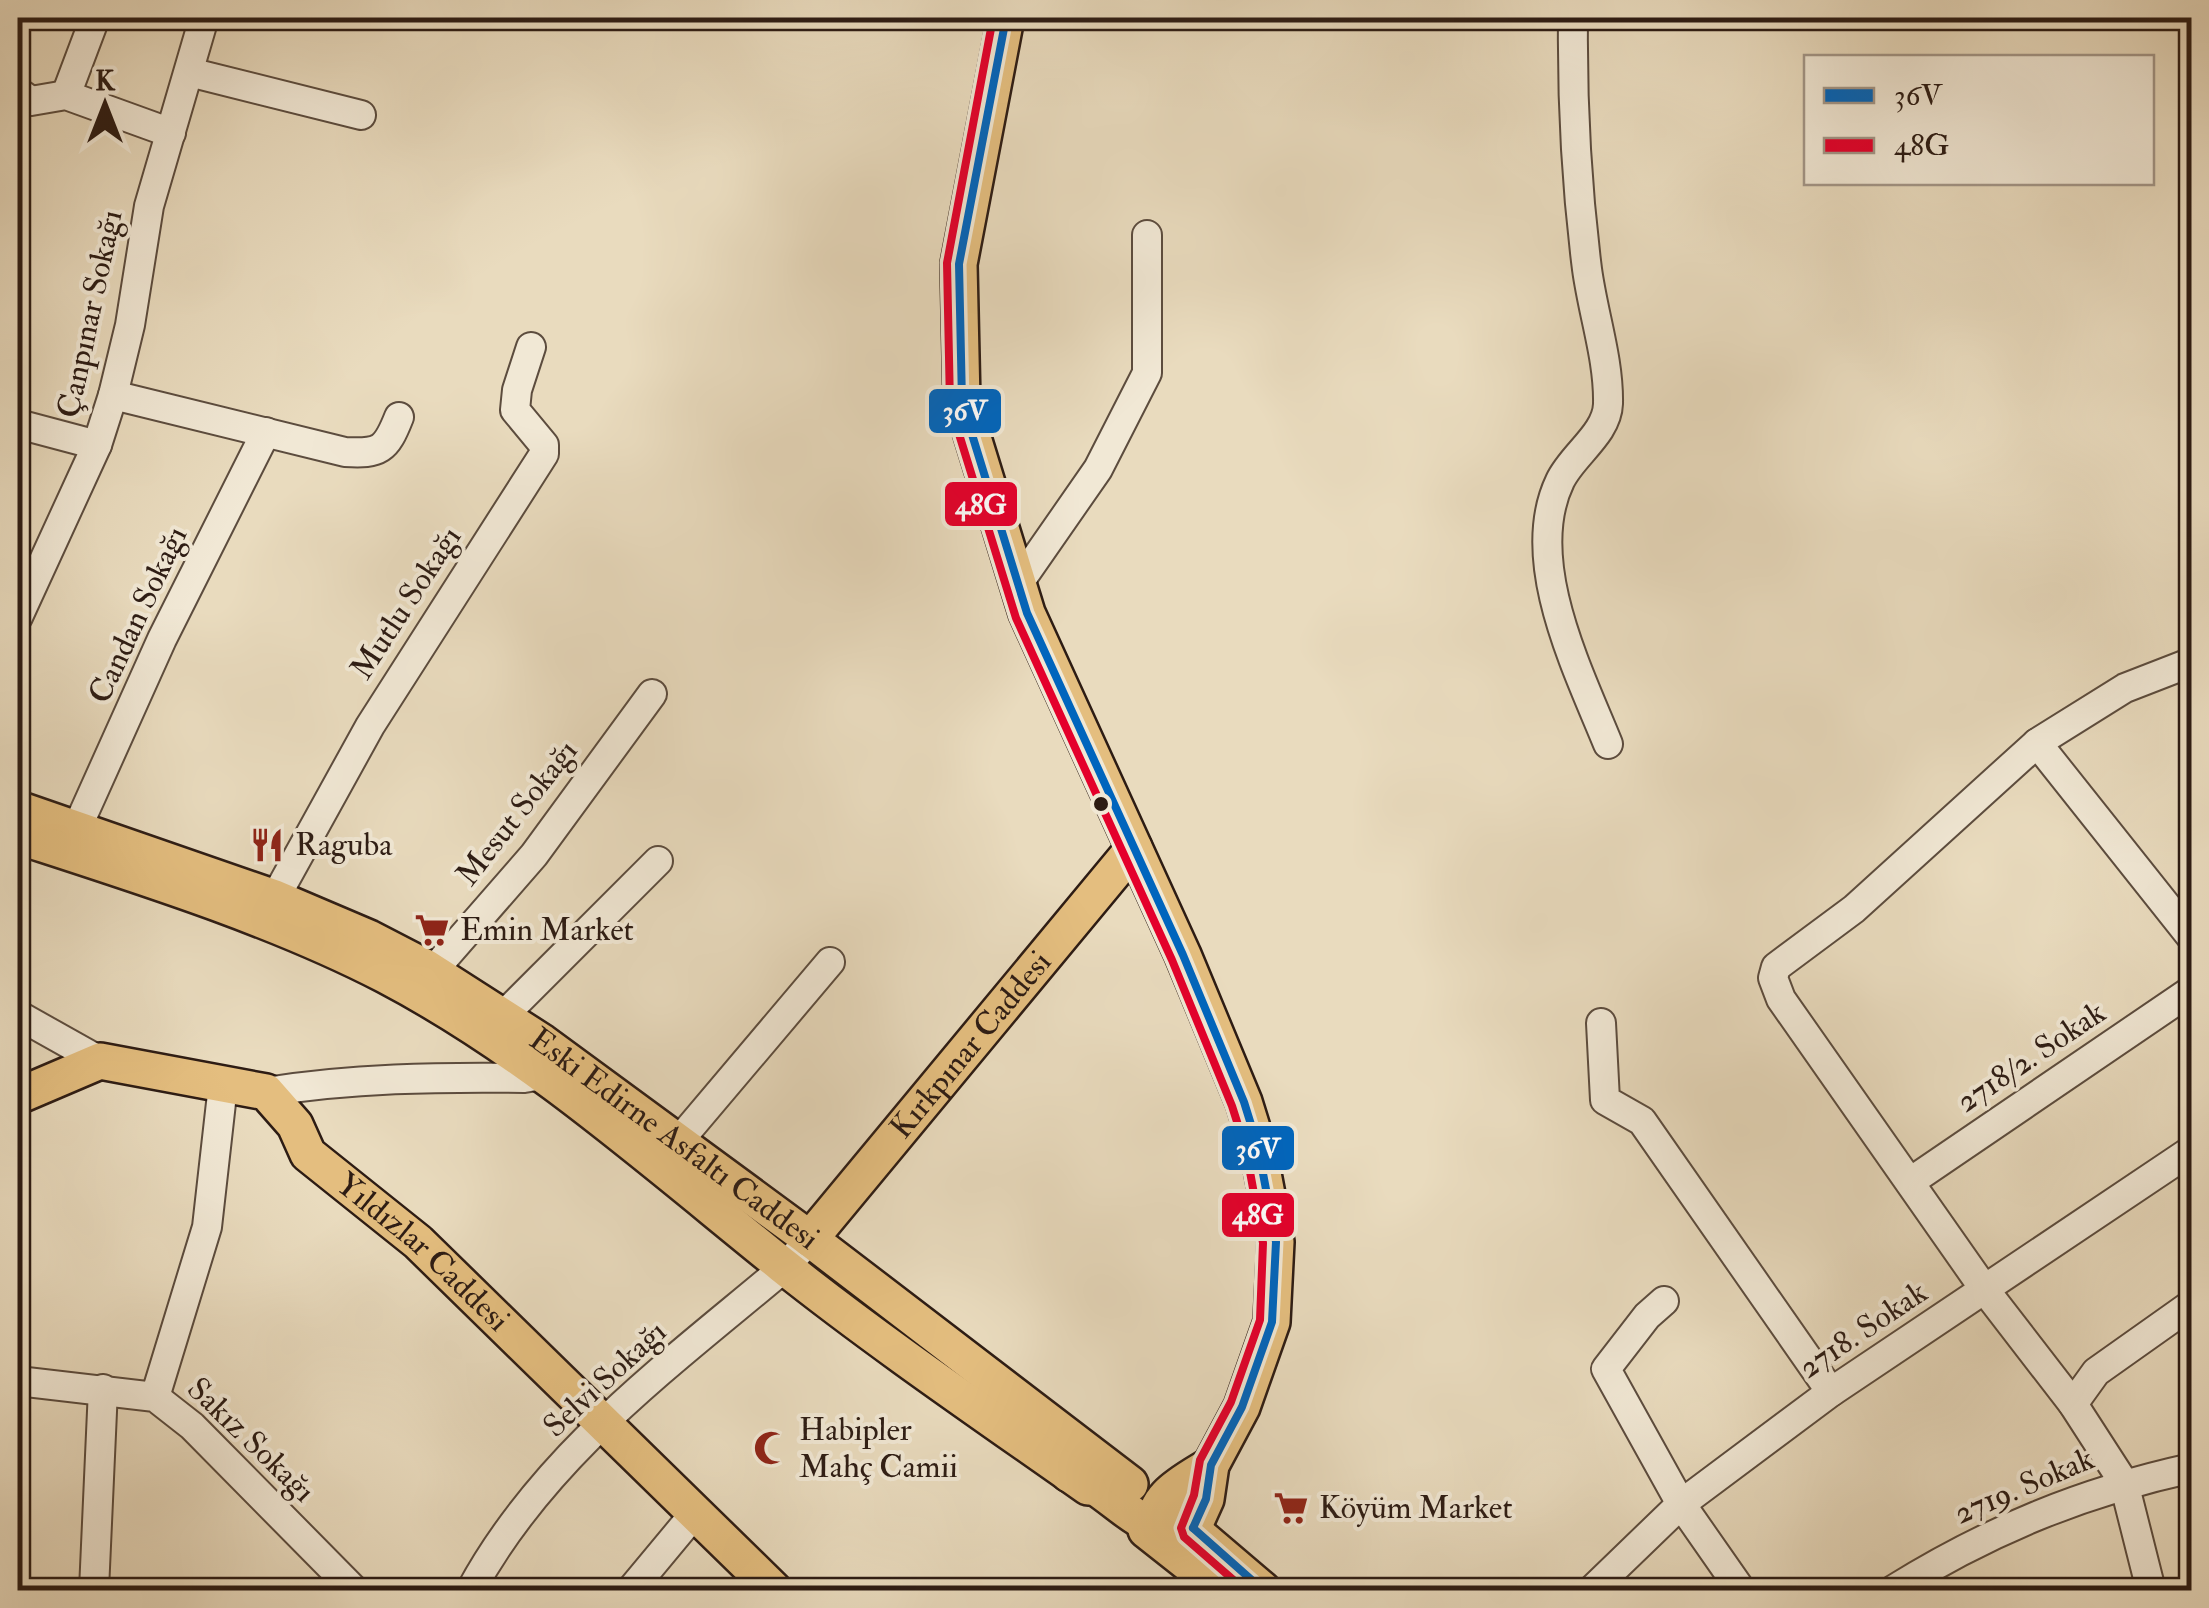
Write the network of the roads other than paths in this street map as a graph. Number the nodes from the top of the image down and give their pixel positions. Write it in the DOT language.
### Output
graph roads {
  1 [pos="96,18"];
  2 [pos="204,18"];
  3 [pos="1006,18"];
  4 [pos="1573,18"];
  5 [pos="190,72"];
  6 [pos="66,95"];
  7 [pos="22,105"];
  8 [pos="361,114"];
  9 [pos="171,133"];
  10 [pos="1148,235"];
  11 [pos="531,347"];
  12 [pos="113,396"];
  13 [pos="399,417"];
  14 [pos="18,424"];
  15 [pos="266,432"];
  16 [pos="97,446"];
  17 [pos="1018,584"];
  18 [pos="18,616"];
  19 [pos="2192,662"];
  20 [pos="652,694"];
  21 [pos="2038,743"];
  22 [pos="1608,744"];
  23 [pos="18,810"];
  24 [pos="77,828"];
  25 [pos="18,836"];
  26 [pos="1134,848"];
  27 [pos="658,861"];
  28 [pos="275,898"];
  29 [pos="2192,938"];
  30 [pos="830,962"];
  31 [pos="432,972"];
  32 [pos="2192,990"];
  33 [pos="18,1016"];
  34 [pos="504,1016"];
  35 [pos="1602,1023"];
  36 [pos="100,1061"];
  37 [pos="550,1065"];
  38 [pos="223,1085"];
  39 [pos="266,1092"];
  40 [pos="18,1096"];
  41 [pos="677,1143"];
  42 [pos="2192,1150"];
  43 [pos="1910,1182"];
  44 [pos="810,1239"];
  45 [pos="785,1268"];
  46 [pos="1985,1290"];
  47 [pos="1664,1301"];
  48 [pos="2192,1304"];
  49 [pos="18,1381"];
  50 [pos="104,1389"];
  51 [pos="1831,1392"];
  52 [pos="155,1397"];
  53 [pos="2073,1404"];
  54 [pos="602,1422"];
  55 [pos="1211,1465"];
  56 [pos="2192,1468"];
  57 [pos="2124,1483"];
  58 [pos="1681,1504"];
  59 [pos="695,1513"];
  60 [pos="1157,1524"];
  61 [pos="1193,1528"];
  62 [pos="94,1590"];
  63 [pos="354,1590"];
  64 [pos="471,1590"];
  65 [pos="631,1590"];
  66 [pos="774,1590"];
  67 [pos="1222,1590"];
  68 [pos="1263,1590"];
  69 [pos="1592,1590"];
  70 [pos="1741,1590"];
  71 [pos="1893,1590"];
  72 [pos="2152,1590"];
  1 -- 6 [label="street"];
  2 -- 5 [label="street, Çanpınar Sokağı"];
  3 -- 17 [label="main road"];
  4 -- 22 [label="street"];
  5 -- 8 [label="street"];
  5 -- 9 [label="street, Çanpınar Sokağı"];
  6 -- 7 [label="street"];
  6 -- 9 [label="street"];
  9 -- 12 [label="street, Çanpınar Sokağı"];
  10 -- 17 [label="street"];
  11 -- 28 [label="street, Mutlu Sokağı"];
  12 -- 15 [label="street"];
  12 -- 16 [label="street, Çanpınar Sokağı"];
  13 -- 15 [label="street"];
  14 -- 16 [label="street"];
  15 -- 24 [label="street, Candan Sokağı"];
  16 -- 18 [label="street, Çanpınar Sokağı"];
  17 -- 26 [label="main road"];
  19 -- 21 [label="street"];
  20 -- 31 [label="street, Mesut Sokağı"];
  21 -- 29 [label="street"];
  21 -- 43 [label="street"];
  23 -- 24 [label="main road, Eski Edirne Asfaltı Caddesi"];
  24 -- 28 [label="main road, Eski Edirne Asfaltı Caddesi"];
  25 -- 37 [label="main road, Eski Edirne Asfaltı Caddesi"];
  26 -- 44 [label="main road, Kırkpınar Caddesi"];
  26 -- 55 [label="main road"];
  27 -- 34 [label="street"];
  28 -- 31 [label="main road, Eski Edirne Asfaltı Caddesi"];
  30 -- 41 [label="street"];
  31 -- 34 [label="main road, Eski Edirne Asfaltı Caddesi"];
  32 -- 43 [label="street, 2718/2. Sokak"];
  33 -- 36 [label="street"];
  34 -- 37 [label="main road, Eski Edirne Asfaltı Caddesi"];
  35 -- 51 [label="street"];
  36 -- 38 [label="main road"];
  36 -- 40 [label="main road"];
  37 -- 39 [label="street"];
  37 -- 41 [label="main road, Eski Edirne Asfaltı Caddesi"];
  37 -- 45 [label="main road, Eski Edirne Asfaltı Caddesi"];
  38 -- 39 [label="main road"];
  38 -- 52 [label="street"];
  39 -- 54 [label="main road, Yıldızlar Caddesi"];
  41 -- 44 [label="main road, Eski Edirne Asfaltı Caddesi"];
  42 -- 46 [label="street, 2718. Sokak"];
  43 -- 46 [label="street"];
  44 -- 45 [label="street, Selvi Sokağı"];
  44 -- 60 [label="main road, Eski Edirne Asfaltı Caddesi"];
  45 -- 54 [label="street, Selvi Sokağı"];
  45 -- 60 [label="main road, Eski Edirne Asfaltı Caddesi"];
  46 -- 51 [label="street, 2718. Sokak"];
  46 -- 53 [label="street"];
  47 -- 58 [label="street"];
  48 -- 53 [label="street"];
  49 -- 50 [label="street, Sakız Sokağı"];
  50 -- 52 [label="street, Sakız Sokağı"];
  50 -- 62 [label="street"];
  51 -- 58 [label="street, 2718. Sokak"];
  52 -- 63 [label="street, Sakız Sokağı"];
  53 -- 57 [label="street"];
  54 -- 59 [label="main road, Yıldızlar Caddesi"];
  54 -- 64 [label="street, Selvi Sokağı"];
  55 -- 60 [label="main road"];
  55 -- 61 [label="main road"];
  56 -- 57 [label="street, 2719. Sokak"];
  57 -- 71 [label="street, 2719. Sokak"];
  57 -- 72 [label="street"];
  58 -- 69 [label="street, 2718. Sokak"];
  58 -- 70 [label="street"];
  59 -- 65 [label="street"];
  59 -- 66 [label="main road, Yıldızlar Caddesi"];
  60 -- 61 [label="main road, Eski Edirne Asfaltı Caddesi"];
  60 -- 67 [label="main road, Eski Edirne Asfaltı Caddesi"];
  61 -- 68 [label="main road, Eski Edirne Asfaltı Caddesi"];
}
